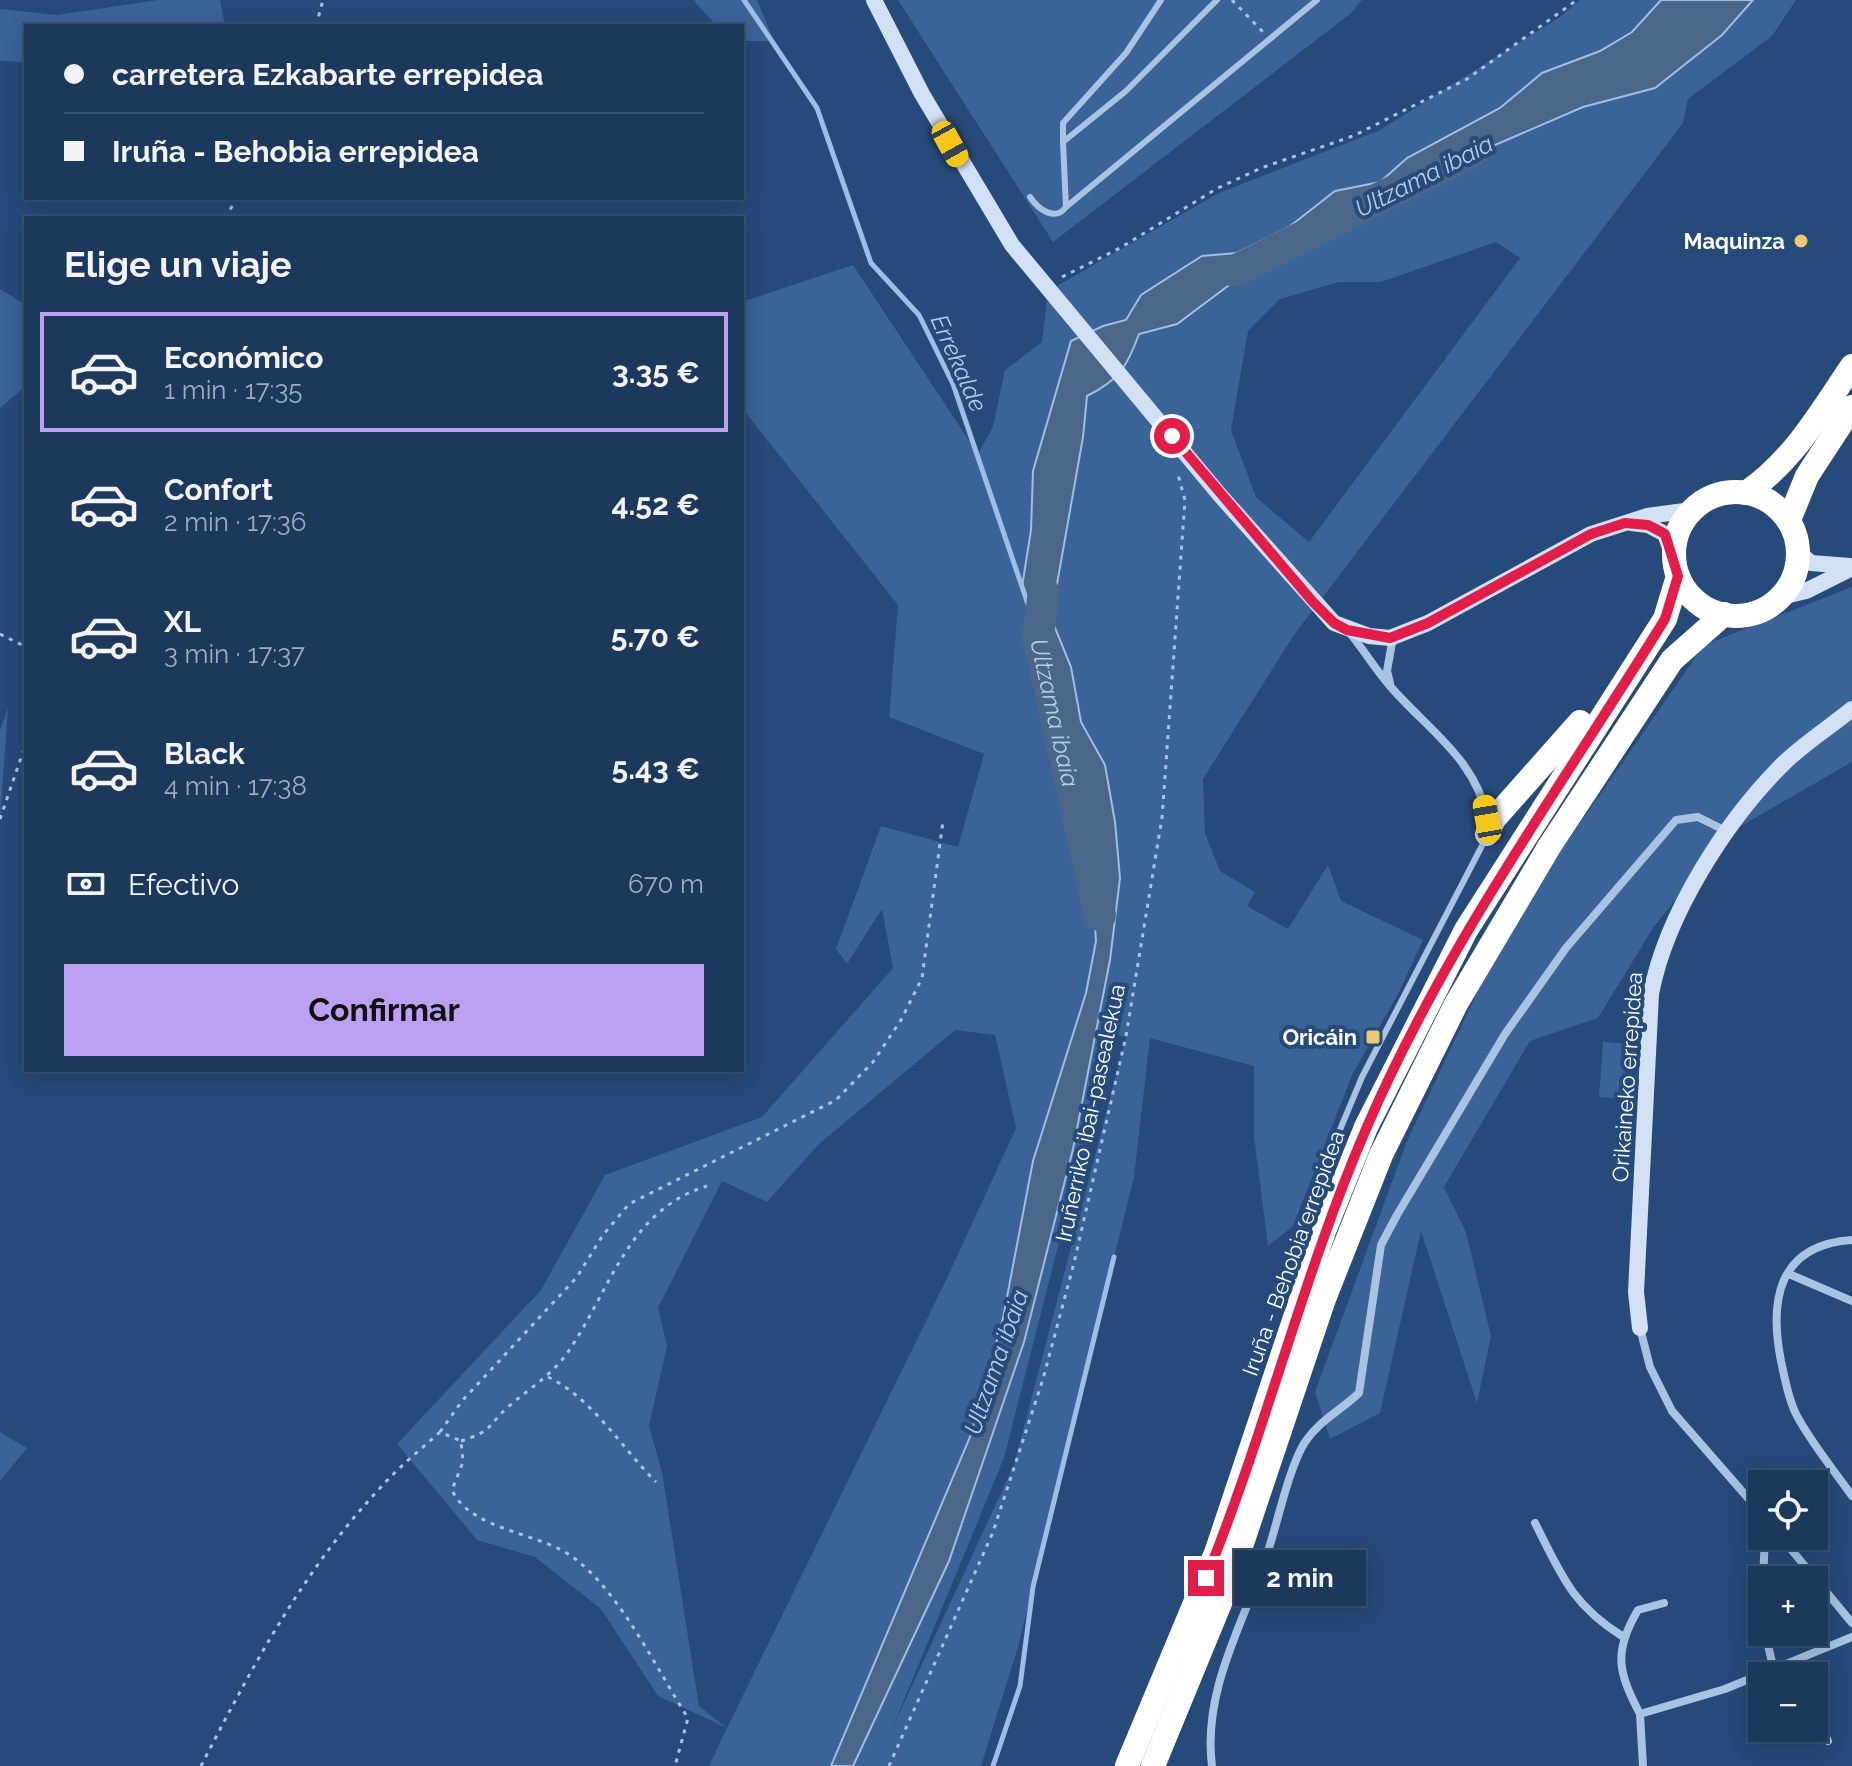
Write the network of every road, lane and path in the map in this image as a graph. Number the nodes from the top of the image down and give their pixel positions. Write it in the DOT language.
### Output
graph roads {
  1 [pos="323,0"];
  2 [pos="874,0"];
  3 [pos="1160,0"];
  4 [pos="1217,0"];
  5 [pos="1232,0"];
  6 [pos="1317,0"];
  7 [pos="1577,0"];
  8 [pos="317,24"];
  9 [pos="1269,39"];
  10 [pos="1063,142"];
  11 [pos="1030,197"];
  12 [pos="1066,207"];
  13 [pos="1048,291"];
  14 [pos="1852,366"];
  15 [pos="1852,407"];
  16 [pos="1172,436"];
  17 [pos="1746,493"];
  18 [pos="1692,510"];
  19 [pos="1789,520"];
  20 [pos="1625,523"];
  21 [pos="1799,553"];
  22 [pos="1852,567"];
  23 [pos="1676,568"];
  24 [pos="1781,597"];
  25 [pos="1724,614"];
  26 [pos="1347,630"];
  27 [pos="0,634"];
  28 [pos="1393,636"];
  29 [pos="24,646"];
  30 [pos="1391,688"];
  31 [pos="1611,701"];
  32 [pos="1852,709"];
  33 [pos="24,749"];
  34 [pos="0,819"];
  35 [pos="943,821"];
  36 [pos="1729,833"];
  37 [pos="1487,834"];
  38 [pos="707,1186"];
  39 [pos="1301,1223"];
  40 [pos="1852,1240"];
  41 [pos="1789,1274"];
  42 [pos="1852,1301"];
  43 [pos="1640,1328"];
  44 [pos="548,1377"];
  45 [pos="440,1432"];
  46 [pos="461,1441"];
  47 [pos="656,1482"];
  48 [pos="1852,1496"];
  49 [pos="1748,1498"];
  50 [pos="1535,1523"];
  51 [pos="1792,1550"];
  52 [pos="1664,1603"];
  53 [pos="1852,1623"];
  54 [pos="1622,1636"];
  55 [pos="1852,1637"];
  56 [pos="1797,1662"];
  57 [pos="1748,1679"];
  58 [pos="1640,1714"];
  59 [pos="201,1766"];
  60 [pos="675,1766"];
  61 [pos="889,1766"];
  62 [pos="1127,1766"];
  63 [pos="1153,1766"];
  64 [pos="1212,1766"];
  65 [pos="1643,1766"];
  1 -- 8 [label="path"];
  2 -- 13 [label="street"];
  3 -- 10 [label="lane"];
  4 -- 10 [label="lane"];
  5 -- 9 [label="path"];
  6 -- 9 [label="lane"];
  7 -- 13 [label="path"];
  9 -- 12 [label="lane"];
  10 -- 12 [label="lane"];
  11 -- 12 [label="lane"];
  13 -- 16 [label="street"];
  14 -- 17 [label="highway"];
  15 -- 19 [label="highway"];
  16 -- 26 [label="street"];
  16 -- 61 [label="path, Iruñerriko ibai-pasealekua"];
  17 -- 18 [label="highway"];
  17 -- 19 [label="highway"];
  18 -- 20 [label="street"];
  18 -- 23 [label="highway"];
  19 -- 21 [label="highway"];
  20 -- 23 [label="street"];
  20 -- 28 [label="street"];
  21 -- 22 [label="street"];
  21 -- 24 [label="highway"];
  22 -- 24 [label="street"];
  23 -- 25 [label="highway"];
  23 -- 31 [label="highway, Iruña - Behobia errepidea"];
  24 -- 25 [label="highway"];
  25 -- 63 [label="highway, Iruña - Behobia errepidea"];
  26 -- 28 [label="street"];
  26 -- 30 [label="street"];
  27 -- 29 [label="path"];
  28 -- 30 [label="street"];
  30 -- 37 [label="street"];
  31 -- 37 [label="highway"];
  31 -- 62 [label="highway, Iruña - Behobia errepidea"];
  32 -- 36 [label="street, Orikaineko errepidea"];
  33 -- 34 [label="path"];
  35 -- 45 [label="path"];
  36 -- 43 [label="street, Orikaineko errepidea"];
  36 -- 64 [label="street"];
  37 -- 39 [label="lane"];
  38 -- 44 [label="path"];
  40 -- 41 [label="street"];
  41 -- 42 [label="street"];
  41 -- 48 [label="street"];
  43 -- 49 [label="street"];
  44 -- 46 [label="path"];
  44 -- 47 [label="path"];
  45 -- 46 [label="path"];
  45 -- 59 [label="path"];
  46 -- 60 [label="path"];
  50 -- 54 [label="street"];
  51 -- 53 [label="street"];
  52 -- 54 [label="street"];
  54 -- 58 [label="street"];
  55 -- 56 [label="street"];
  57 -- 58 [label="street"];
  58 -- 65 [label="street"];
}
